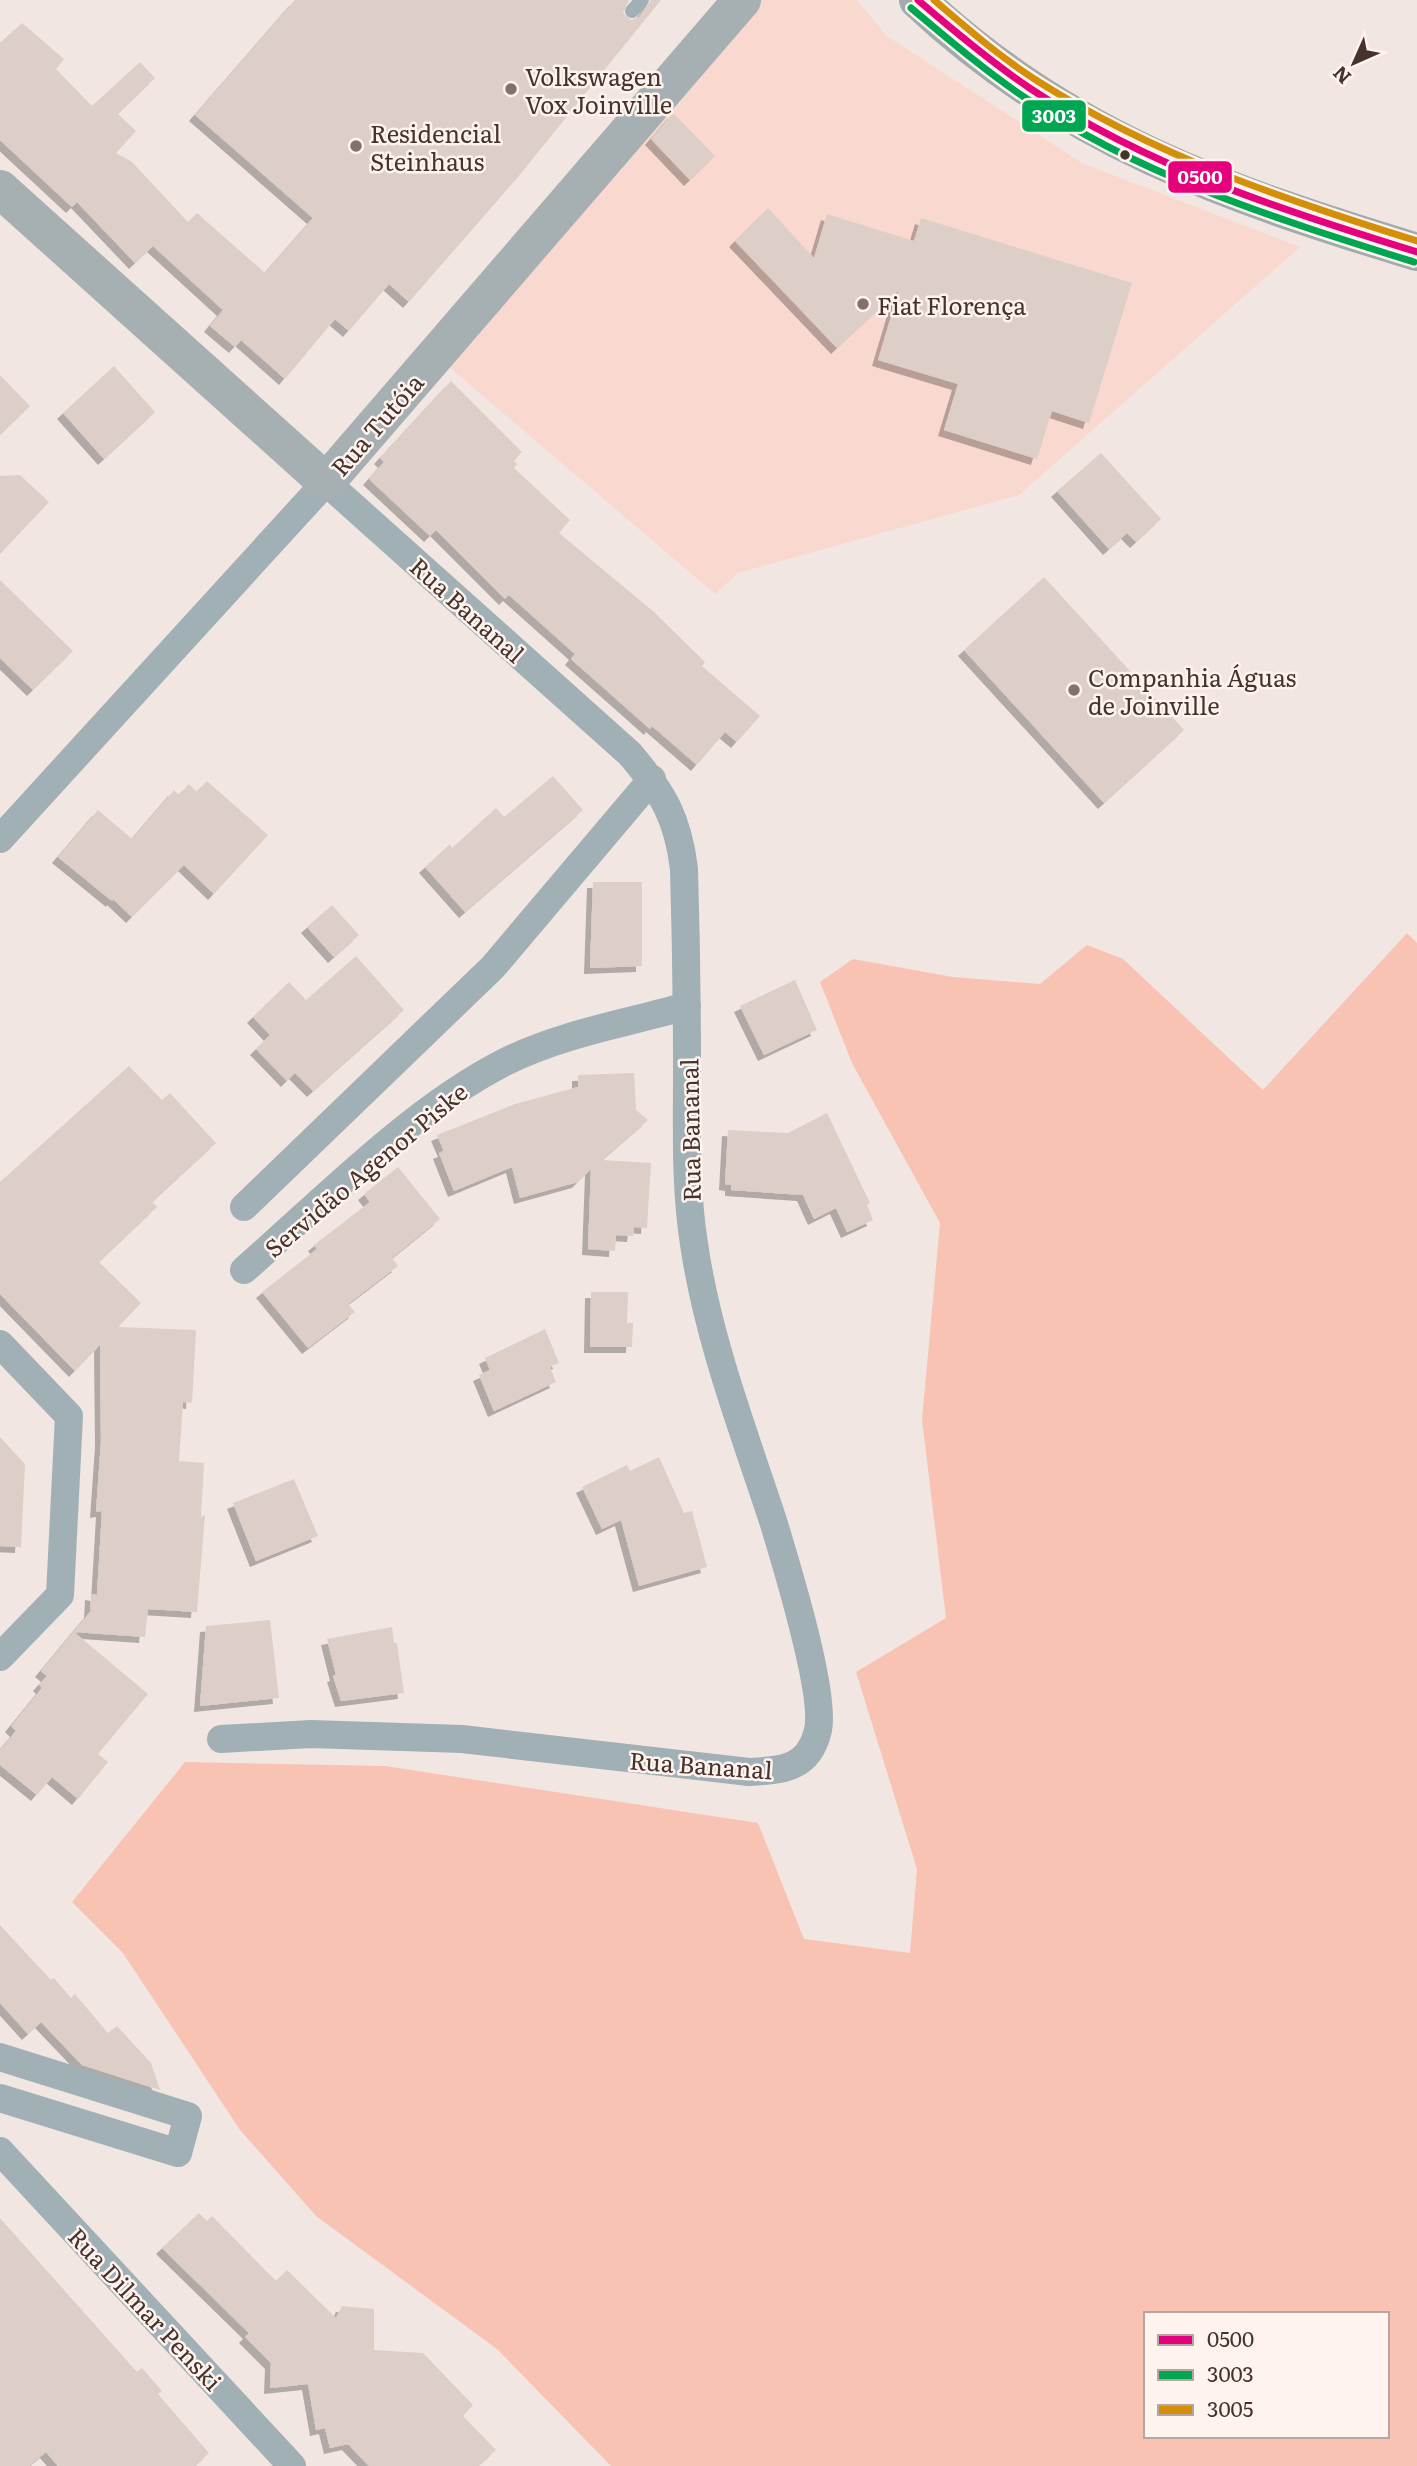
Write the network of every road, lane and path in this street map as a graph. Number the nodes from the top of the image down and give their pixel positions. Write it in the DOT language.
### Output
graph roads {
  1 [pos="742,0"];
  2 [pos="918,0"];
  3 [pos="0,189"];
  4 [pos="1417,251"];
  5 [pos="326,482"];
  6 [pos="652,779"];
  7 [pos="0,839"];
  8 [pos="687,1006"];
  9 [pos="244,1207"];
  10 [pos="244,1270"];
  11 [pos="0,1344"];
  12 [pos="0,1657"];
  13 [pos="221,1739"];
  14 [pos="0,2057"];
  15 [pos="0,2098"];
  16 [pos="0,2151"];
  17 [pos="292,2466"];
  1 -- 5 [label="street, Rua Tutóia"];
  2 -- 4 [label="main road"];
  3 -- 5 [label="street, Rua Bananal"];
  5 -- 6 [label="street, Rua Bananal"];
  5 -- 7 [label="street, Rua Tutóia"];
  6 -- 8 [label="street, Rua Bananal"];
  6 -- 9 [label="street"];
  8 -- 10 [label="street, Servidão Agenor Piske"];
  8 -- 13 [label="street, Rua Bananal"];
  11 -- 12 [label="street"];
  14 -- 15 [label="street"];
  16 -- 17 [label="street, Rua Dilmar Penski"];
}
